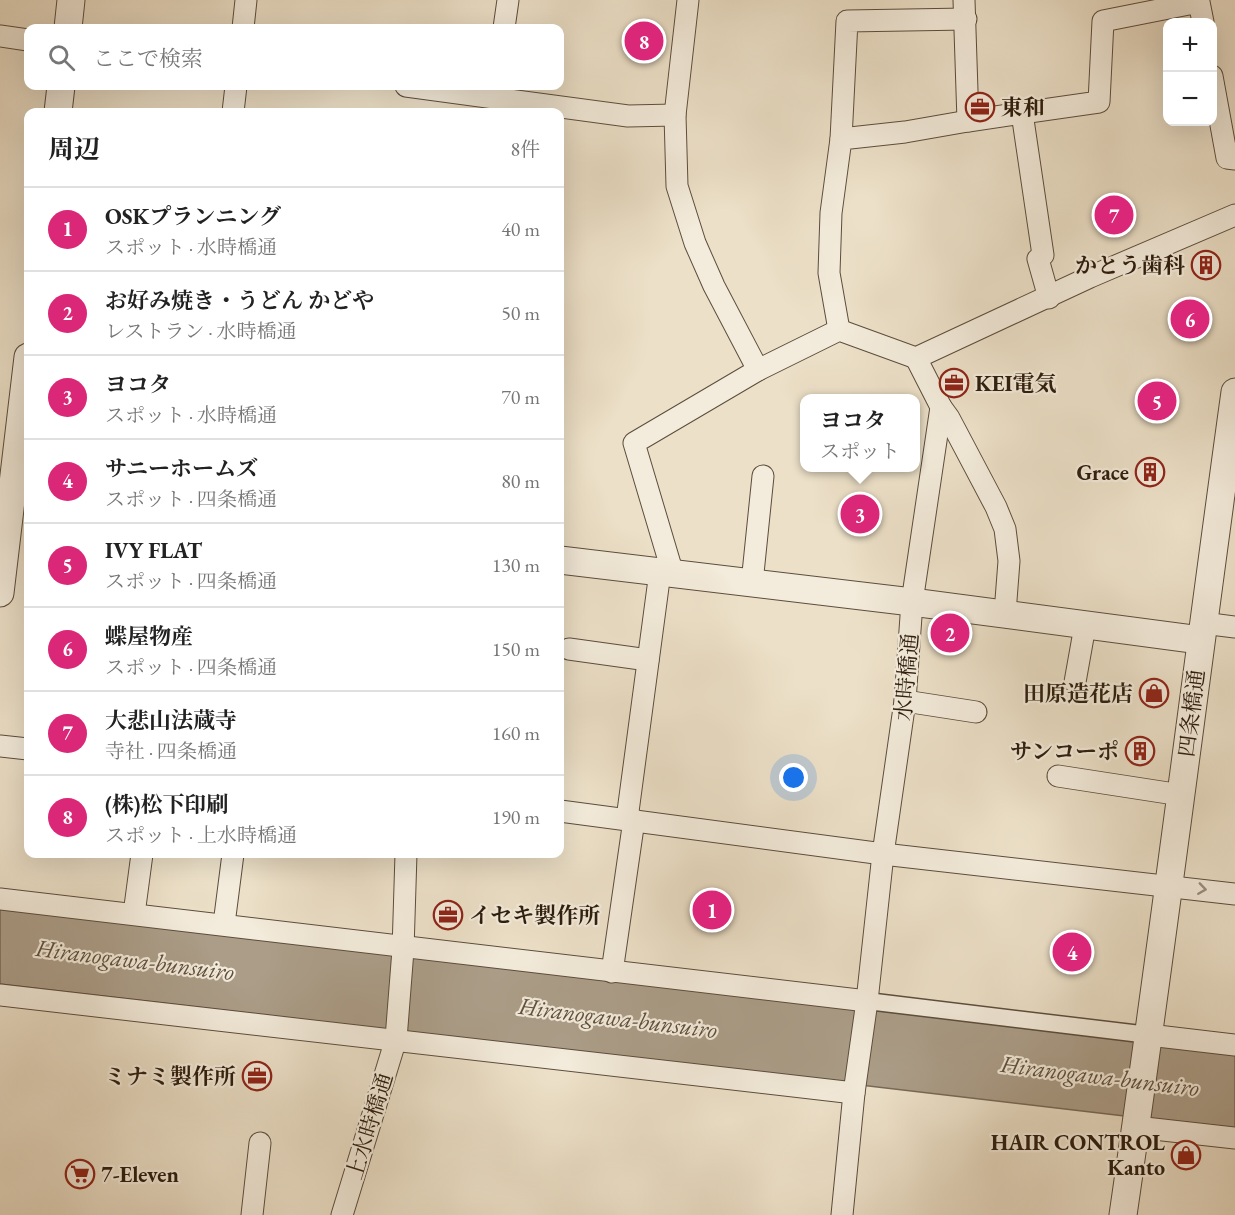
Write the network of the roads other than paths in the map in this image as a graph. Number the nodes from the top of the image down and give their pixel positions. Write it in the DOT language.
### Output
graph roads {
  1 [pos="71,0"];
  2 [pos="246,0"];
  3 [pos="508,0"];
  4 [pos="688,0"];
  5 [pos="965,9"];
  6 [pos="1202,18"];
  7 [pos="68,24"];
  8 [pos="243,24"];
  9 [pos="505,24"];
  10 [pos="0,36"];
  11 [pos="24,39"];
  12 [pos="61,90"];
  13 [pos="236,90"];
  14 [pos="435,90"];
  15 [pos="494,98"];
  16 [pos="1217,103"];
  17 [pos="58,108"];
  18 [pos="233,108"];
  19 [pos="1022,113"];
  20 [pos="675,115"];
  21 [pos="968,121"];
  22 [pos="841,139"];
  23 [pos="1235,159"];
  24 [pos="1235,215"];
  25 [pos="1048,298"];
  26 [pos="839,330"];
  27 [pos="916,358"];
  28 [pos="758,369"];
  29 [pos="1235,392"];
  30 [pos="24,394"];
  31 [pos="941,407"];
  32 [pos="763,476"];
  33 [pos="13,496"];
  34 [pos="564,560"];
  35 [pos="667,573"];
  36 [pos="752,583"];
  37 [pos="0,593"];
  38 [pos="912,602"];
  39 [pos="1005,614"];
  40 [pos="1085,626"];
  41 [pos="1235,627"];
  42 [pos="1202,632"];
  43 [pos="569,649"];
  44 [pos="648,660"];
  45 [pos="1076,682"];
  46 [pos="905,701"];
  47 [pos="976,712"];
  48 [pos="0,746"];
  49 [pos="24,749"];
  50 [pos="1058,776"];
  51 [pos="1181,795"];
  52 [pos="564,811"];
  53 [pos="630,819"];
  54 [pos="883,854"];
  55 [pos="141,858"];
  56 [pos="232,858"];
  57 [pos="406,858"];
  58 [pos="1169,885"];
  59 [pos="1235,894"];
  60 [pos="0,899"];
  61 [pos="134,914"];
  62 [pos="224,924"];
  63 [pos="403,947"];
  64 [pos="612,972"];
  65 [pos="0,995"];
  66 [pos="867,1004"];
  67 [pos="1149,1035"];
  68 [pos="396,1038"];
  69 [pos="1235,1046"];
  70 [pos="855,1091"];
  71 [pos="1136,1127"];
  72 [pos="1235,1138"];
  73 [pos="260,1143"];
  74 [pos="252,1215"];
  75 [pos="342,1215"];
  76 [pos="842,1215"];
  77 [pos="1123,1215"];
  1 -- 7 [label="street"];
  2 -- 8 [label="street"];
  3 -- 9 [label="street"];
  4 -- 20 [label="street"];
  5 -- 21 [label="street"];
  5 -- 22 [label="street"];
  6 -- 19 [label="street"];
  10 -- 11 [label="street"];
  12 -- 17 [label="street"];
  13 -- 18 [label="street"];
  14 -- 15 [label="street"];
  15 -- 20 [label="street"];
  16 -- 23 [label="street"];
  19 -- 21 [label="street"];
  19 -- 25 [label="street"];
  20 -- 28 [label="street"];
  21 -- 22 [label="street"];
  22 -- 26 [label="street"];
  24 -- 25 [label="street"];
  25 -- 27 [label="street"];
  26 -- 27 [label="street"];
  26 -- 28 [label="street"];
  27 -- 31 [label="street"];
  28 -- 35 [label="street"];
  29 -- 42 [label="street, 四条橋通"];
  30 -- 33 [label="street"];
  31 -- 38 [label="street, 水時橋通"];
  31 -- 39 [label="street"];
  32 -- 36 [label="street"];
  33 -- 37 [label="street"];
  34 -- 35 [label="street"];
  35 -- 36 [label="street"];
  35 -- 44 [label="street"];
  36 -- 38 [label="street"];
  38 -- 39 [label="street"];
  38 -- 46 [label="street, 水時橋通"];
  39 -- 40 [label="street"];
  40 -- 42 [label="street"];
  40 -- 45 [label="street"];
  41 -- 42 [label="street"];
  42 -- 51 [label="street, 四条橋通"];
  43 -- 44 [label="street"];
  44 -- 53 [label="street"];
  46 -- 47 [label="street"];
  46 -- 54 [label="street, 水時橋通"];
  48 -- 49 [label="street"];
  50 -- 51 [label="street"];
  51 -- 58 [label="street, 四条橋通"];
  52 -- 53 [label="street"];
  53 -- 54 [label="street"];
  53 -- 64 [label="street"];
  54 -- 58 [label="street"];
  54 -- 66 [label="street, 水時橋通"];
  55 -- 61 [label="street"];
  56 -- 62 [label="street"];
  57 -- 63 [label="street"];
  58 -- 59 [label="street, one-way"];
  58 -- 67 [label="street, 四条橋通"];
  60 -- 61 [label="street"];
  61 -- 62 [label="street"];
  62 -- 63 [label="street"];
  63 -- 64 [label="street"];
  63 -- 68 [label="street, 上水時橋通"];
  64 -- 66 [label="street"];
  65 -- 68 [label="street"];
  66 -- 67 [label="street"];
  66 -- 70 [label="street, 水時橋通"];
  67 -- 69 [label="street"];
  67 -- 71 [label="street, 四条橋通"];
  68 -- 70 [label="street"];
  68 -- 75 [label="street, 上水時橋通"];
  70 -- 76 [label="street"];
  71 -- 72 [label="street"];
  71 -- 77 [label="street"];
  73 -- 74 [label="street"];
}
